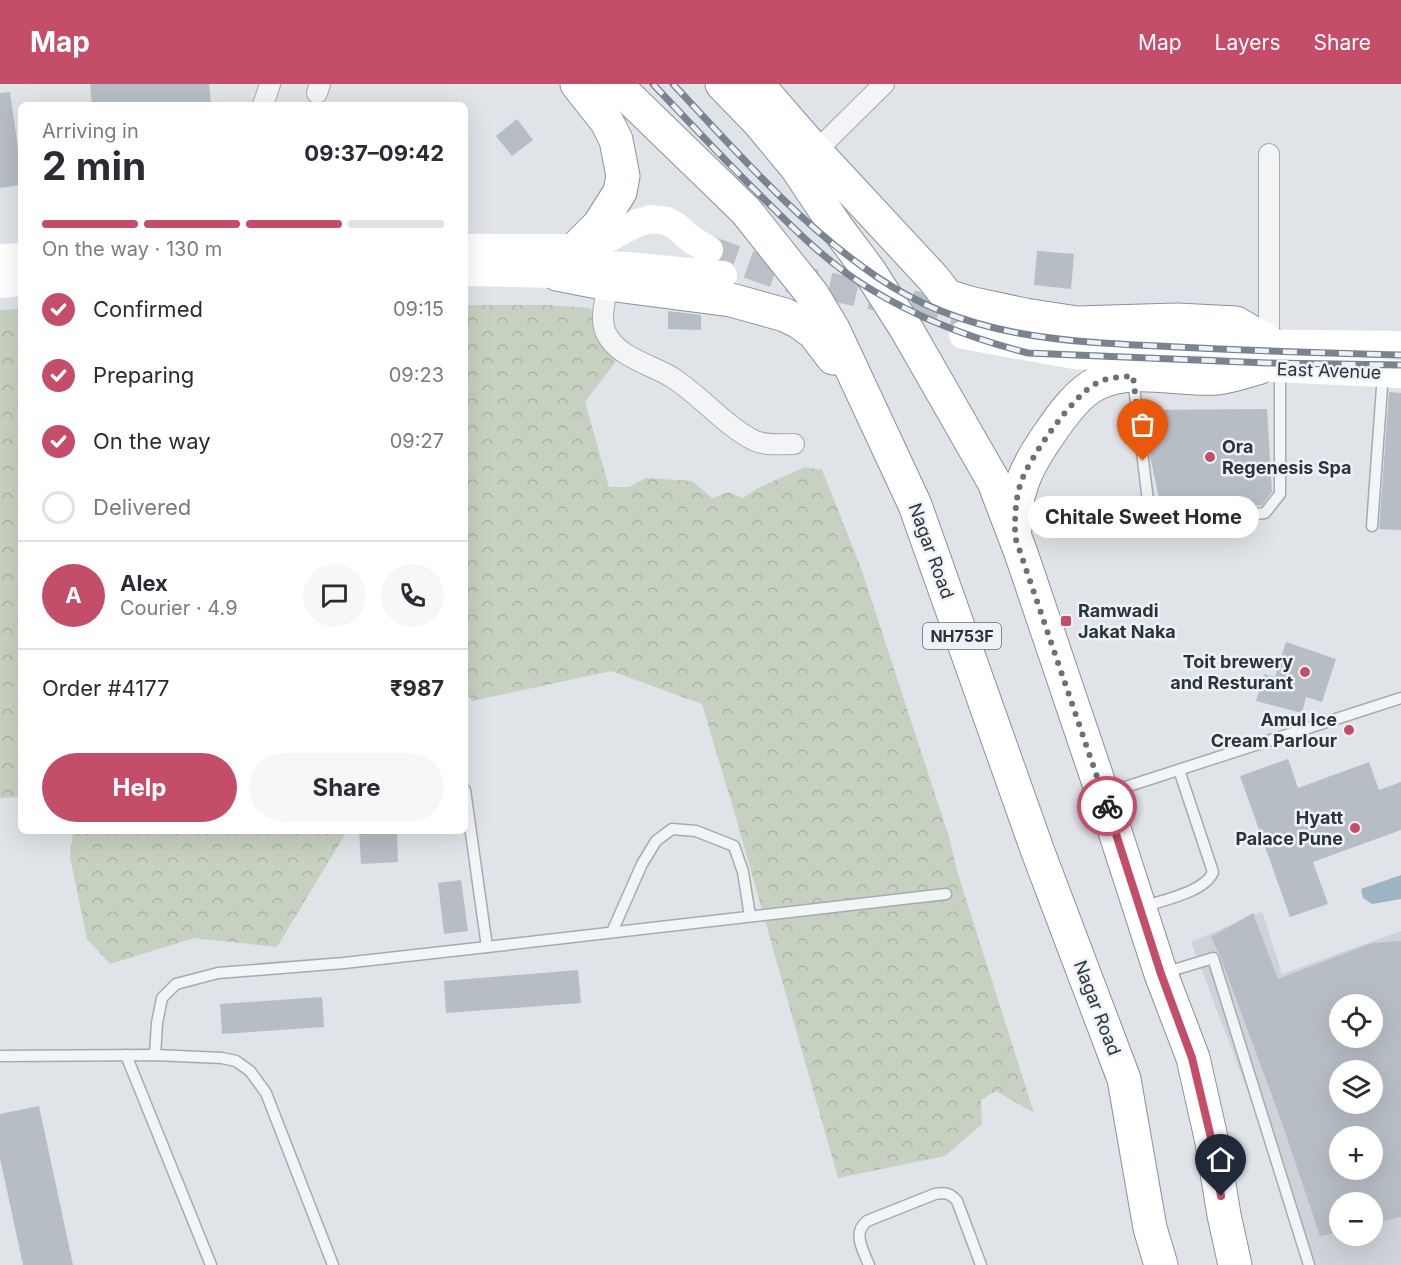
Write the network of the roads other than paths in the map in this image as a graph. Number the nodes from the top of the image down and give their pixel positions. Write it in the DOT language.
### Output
graph roads {
  1 [pos="270,84"];
  2 [pos="578,84"];
  3 [pos="615,84"];
  4 [pos="722,84"];
  5 [pos="757,84"];
  6 [pos="884,84"];
  7 [pos="264,102"];
  8 [pos="1269,154"];
  9 [pos="806,160"];
  10 [pos="468,248"];
  11 [pos="709,250"];
  12 [pos="18,257"];
  13 [pos="0,258"];
  14 [pos="566,261"];
  15 [pos="468,272"];
  16 [pos="723,275"];
  17 [pos="18,282"];
  18 [pos="0,284"];
  19 [pos="608,284"];
  20 [pos="964,325"];
  21 [pos="1401,345"];
  22 [pos="1269,362"];
  23 [pos="1392,373"];
  24 [pos="1133,376"];
  25 [pos="867,402"];
  26 [pos="794,444"];
  27 [pos="1372,526"];
  28 [pos="1015,537"];
  29 [pos="1401,698"];
  30 [pos="1179,770"];
  31 [pos="1103,795"];
  32 [pos="468,811"];
  33 [pos="946,894"];
  34 [pos="1141,908"];
  35 [pos="750,916"];
  36 [pos="612,933"];
  37 [pos="487,947"];
  38 [pos="1161,974"];
  39 [pos="126,1055"];
  40 [pos="155,1055"];
  41 [pos="0,1056"];
  42 [pos="211,1265"];
  43 [pos="333,1265"];
  44 [pos="869,1265"];
  45 [pos="981,1265"];
  46 [pos="1161,1265"];
  47 [pos="1235,1265"];
  48 [pos="1309,1265"];
  1 -- 7 [label="street"];
  2 -- 14 [label="highway"];
  3 -- 25 [label="highway, Nagar Road / NH753F"];
  4 -- 9 [label="highway"];
  5 -- 9 [label="highway"];
  6 -- 9 [label="street"];
  8 -- 22 [label="street"];
  9 -- 22 [label="highway"];
  9 -- 28 [label="highway"];
  10 -- 14 [label="main road"];
  11 -- 14 [label="main road"];
  12 -- 13 [label="main road"];
  14 -- 15 [label="main road"];
  14 -- 16 [label="main road"];
  14 -- 19 [label="highway"];
  17 -- 18 [label="main road"];
  19 -- 25 [label="highway"];
  19 -- 26 [label="street"];
  20 -- 22 [label="main road"];
  21 -- 22 [label="main road, East Avenue"];
  22 -- 23 [label="main road, East Avenue"];
  22 -- 24 [label="highway"];
  22 -- 24 [label="lane"];
  23 -- 27 [label="lane"];
  24 -- 28 [label="highway"];
  25 -- 46 [label="highway, Nagar Road / NH753F"];
  28 -- 31 [label="highway"];
  29 -- 30 [label="lane"];
  30 -- 31 [label="lane"];
  30 -- 34 [label="lane"];
  31 -- 34 [label="highway"];
  32 -- 37 [label="lane"];
  33 -- 35 [label="lane"];
  34 -- 38 [label="highway"];
  35 -- 36 [label="lane"];
  35 -- 36 [label="lane"];
  36 -- 37 [label="lane"];
  37 -- 40 [label="lane"];
  38 -- 47 [label="highway"];
  38 -- 48 [label="lane"];
  39 -- 40 [label="lane"];
  39 -- 41 [label="lane"];
  39 -- 42 [label="lane"];
  40 -- 43 [label="lane"];
  44 -- 45 [label="lane"];
}
